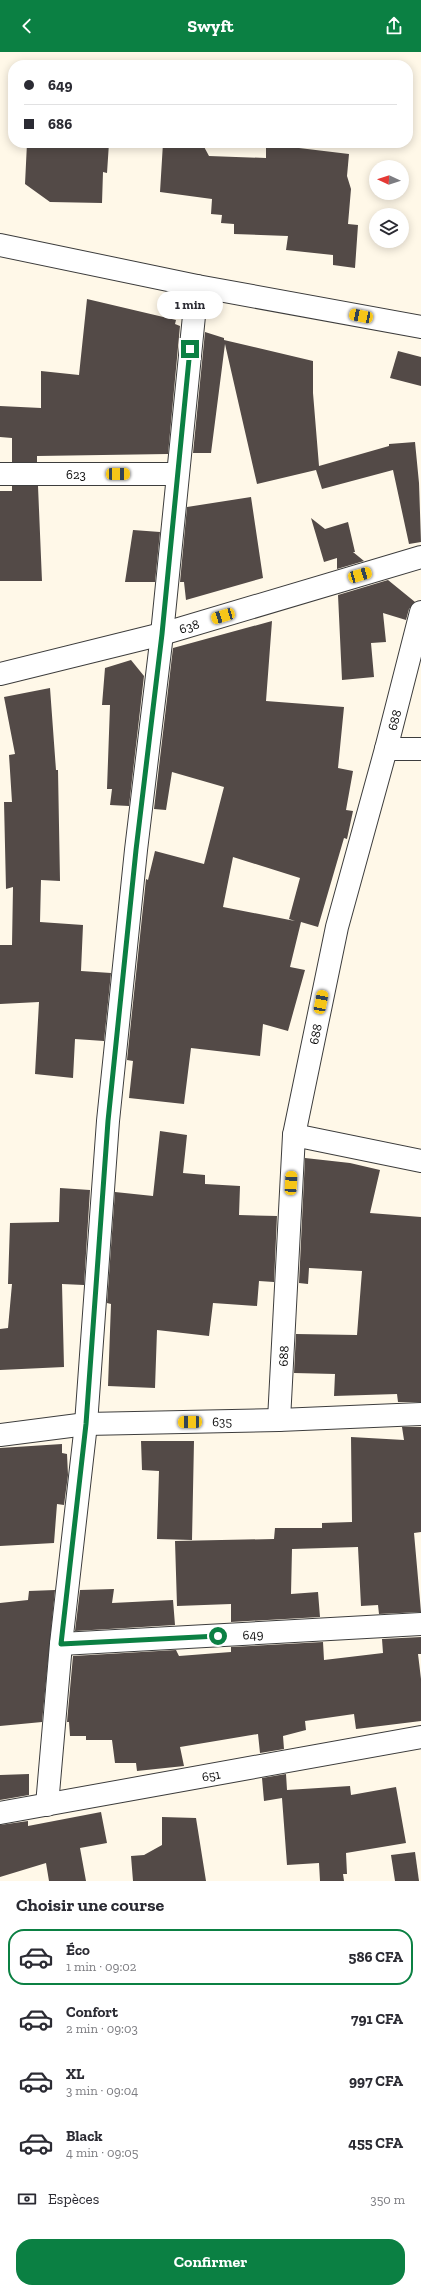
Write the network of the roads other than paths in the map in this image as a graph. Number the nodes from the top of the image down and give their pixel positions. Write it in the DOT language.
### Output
graph roads {
  1 [pos="0,245"];
  2 [pos="197,286"];
  3 [pos="421,327"];
  4 [pos="0,474"];
  5 [pos="177,474"];
  6 [pos="421,557"];
  7 [pos="421,612"];
  8 [pos="162,634"];
  9 [pos="0,674"];
  10 [pos="386,748"];
  11 [pos="421,749"];
  12 [pos="294,1135"];
  13 [pos="421,1161"];
  14 [pos="421,1414"];
  15 [pos="279,1420"];
  16 [pos="86,1424"];
  17 [pos="0,1435"];
  18 [pos="421,1624"];
  19 [pos="61,1644"];
  20 [pos="421,1737"];
  21 [pos="47,1805"];
  22 [pos="0,1813"];
  1 -- 2 [label="street"];
  2 -- 3 [label="street"];
  2 -- 5 [label="street"];
  4 -- 5 [label="street, 623"];
  5 -- 8 [label="street"];
  6 -- 8 [label="street, 638"];
  7 -- 10 [label="street, 688"];
  8 -- 9 [label="street, 638"];
  8 -- 16 [label="street"];
  10 -- 11 [label="street"];
  10 -- 12 [label="street, 688"];
  12 -- 13 [label="street"];
  12 -- 15 [label="street, 688"];
  14 -- 15 [label="street, 635"];
  15 -- 16 [label="street, 635"];
  16 -- 17 [label="street, 635"];
  16 -- 19 [label="street"];
  18 -- 19 [label="street, 649"];
  19 -- 21 [label="street"];
  20 -- 21 [label="street, 651"];
  21 -- 22 [label="street, 651"];
}
